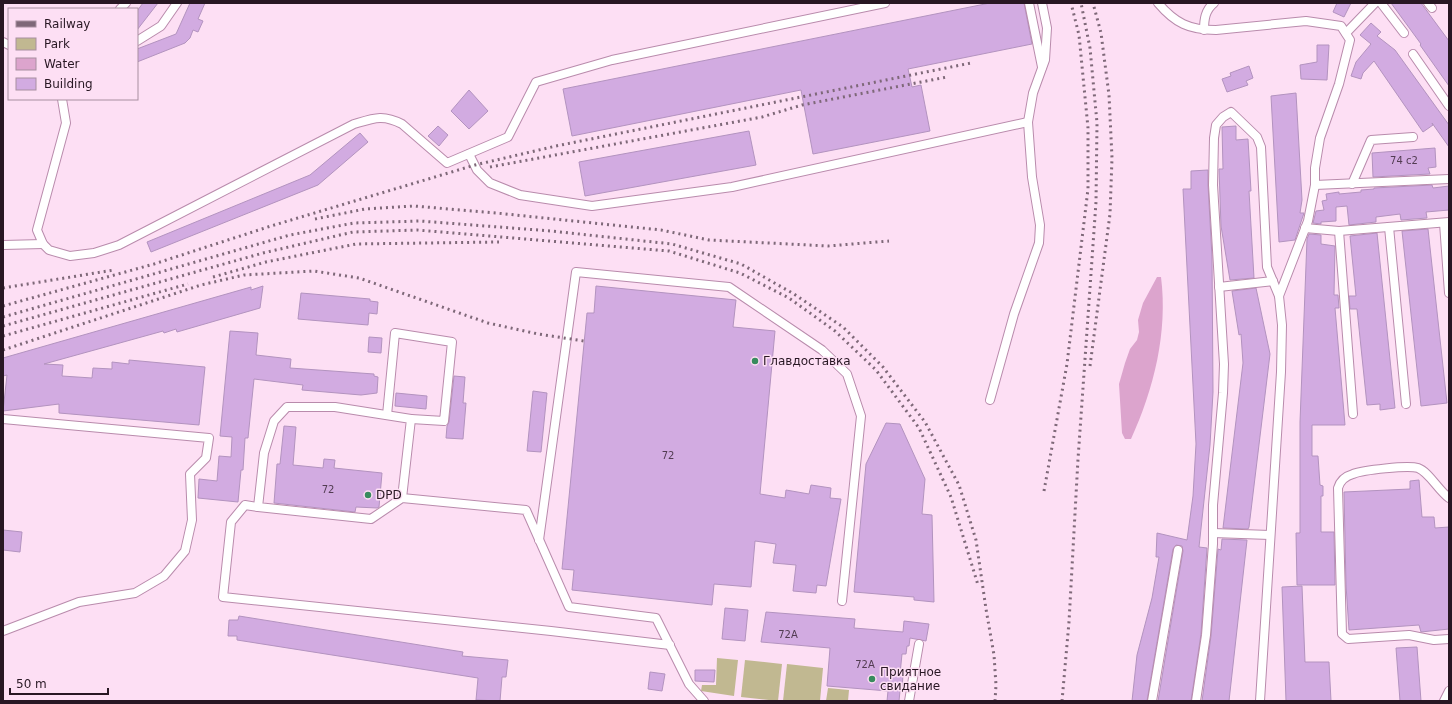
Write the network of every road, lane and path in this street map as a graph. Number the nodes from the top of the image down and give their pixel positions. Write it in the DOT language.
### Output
graph roads {
  1 [pos="177,3"];
  2 [pos="885,3"];
  3 [pos="1029,3"];
  4 [pos="1042,3"];
  5 [pos="1158,3"];
  6 [pos="1214,3"];
  7 [pos="1375,3"];
  8 [pos="1380,3"];
  9 [pos="1204,30"];
  10 [pos="1346,33"];
  11 [pos="1404,33"];
  12 [pos="138,39"];
  13 [pos="1413,54"];
  14 [pos="1042,67"];
  15 [pos="62,100"];
  16 [pos="1449,106"];
  17 [pos="1028,122"];
  18 [pos="1413,137"];
  19 [pos="469,154"];
  20 [pos="1449,179"];
  21 [pos="1352,184"];
  22 [pos="1315,186"];
  23 [pos="1446,223"];
  24 [pos="1389,227"];
  25 [pos="1305,228"];
  26 [pos="1339,231"];
  27 [pos="43,244"];
  28 [pos="3,245"];
  29 [pos="1273,282"];
  30 [pos="1219,287"];
  31 [pos="1449,294"];
  32 [pos="1279,296"];
  33 [pos="990,400"];
  34 [pos="1406,404"];
  35 [pos="1353,414"];
  36 [pos="387,416"];
  37 [pos="3,419"];
  38 [pos="411,419"];
  39 [pos="402,498"];
  40 [pos="1449,498"];
  41 [pos="258,507"];
  42 [pos="1213,533"];
  43 [pos="1270,535"];
  44 [pos="539,540"];
  45 [pos="1178,550"];
  46 [pos="842,601"];
  47 [pos="3,631"];
  48 [pos="1449,639"];
  49 [pos="919,644"];
  50 [pos="670,645"];
  51 [pos="1449,691"];
  52 [pos="704,701"];
  53 [pos="909,701"];
  54 [pos="1152,701"];
  55 [pos="1196,701"];
  56 [pos="1260,701"];
  57 [pos="1444,701"];
  1 -- 12 [label="lane"];
  2 -- 19 [label="lane"];
  3 -- 14 [label="lane"];
  4 -- 14 [label="lane"];
  5 -- 9 [label="lane"];
  6 -- 9 [label="lane"];
  7 -- 10 [label="lane"];
  8 -- 11 [label="lane"];
  9 -- 10 [label="lane"];
  10 -- 22 [label="lane"];
  13 -- 16 [label="lane"];
  14 -- 17 [label="lane"];
  15 -- 27 [label="lane"];
  17 -- 19 [label="lane"];
  17 -- 33 [label="lane"];
  18 -- 21 [label="lane"];
  19 -- 27 [label="lane"];
  20 -- 21 [label="lane"];
  21 -- 22 [label="lane"];
  22 -- 25 [label="lane"];
  23 -- 24 [label="lane"];
  23 -- 31 [label="lane"];
  24 -- 26 [label="lane"];
  24 -- 34 [label="lane"];
  25 -- 26 [label="lane"];
  25 -- 32 [label="lane"];
  26 -- 35 [label="lane"];
  27 -- 28 [label="lane"];
  29 -- 30 [label="lane"];
  29 -- 30 [label="lane"];
  29 -- 32 [label="lane"];
  30 -- 42 [label="lane"];
  32 -- 43 [label="lane"];
  36 -- 38 [label="lane"];
  36 -- 38 [label="lane"];
  36 -- 41 [label="lane"];
  37 -- 47 [label="lane"];
  38 -- 39 [label="lane"];
  39 -- 41 [label="lane"];
  39 -- 44 [label="lane"];
  40 -- 48 [label="lane"];
  41 -- 50 [label="lane"];
  42 -- 43 [label="lane"];
  42 -- 55 [label="lane"];
  43 -- 56 [label="lane"];
  44 -- 46 [label="lane"];
  44 -- 50 [label="lane"];
  45 -- 54 [label="lane"];
  49 -- 53 [label="lane"];
  50 -- 52 [label="lane"];
  51 -- 57 [label="lane"];
}
